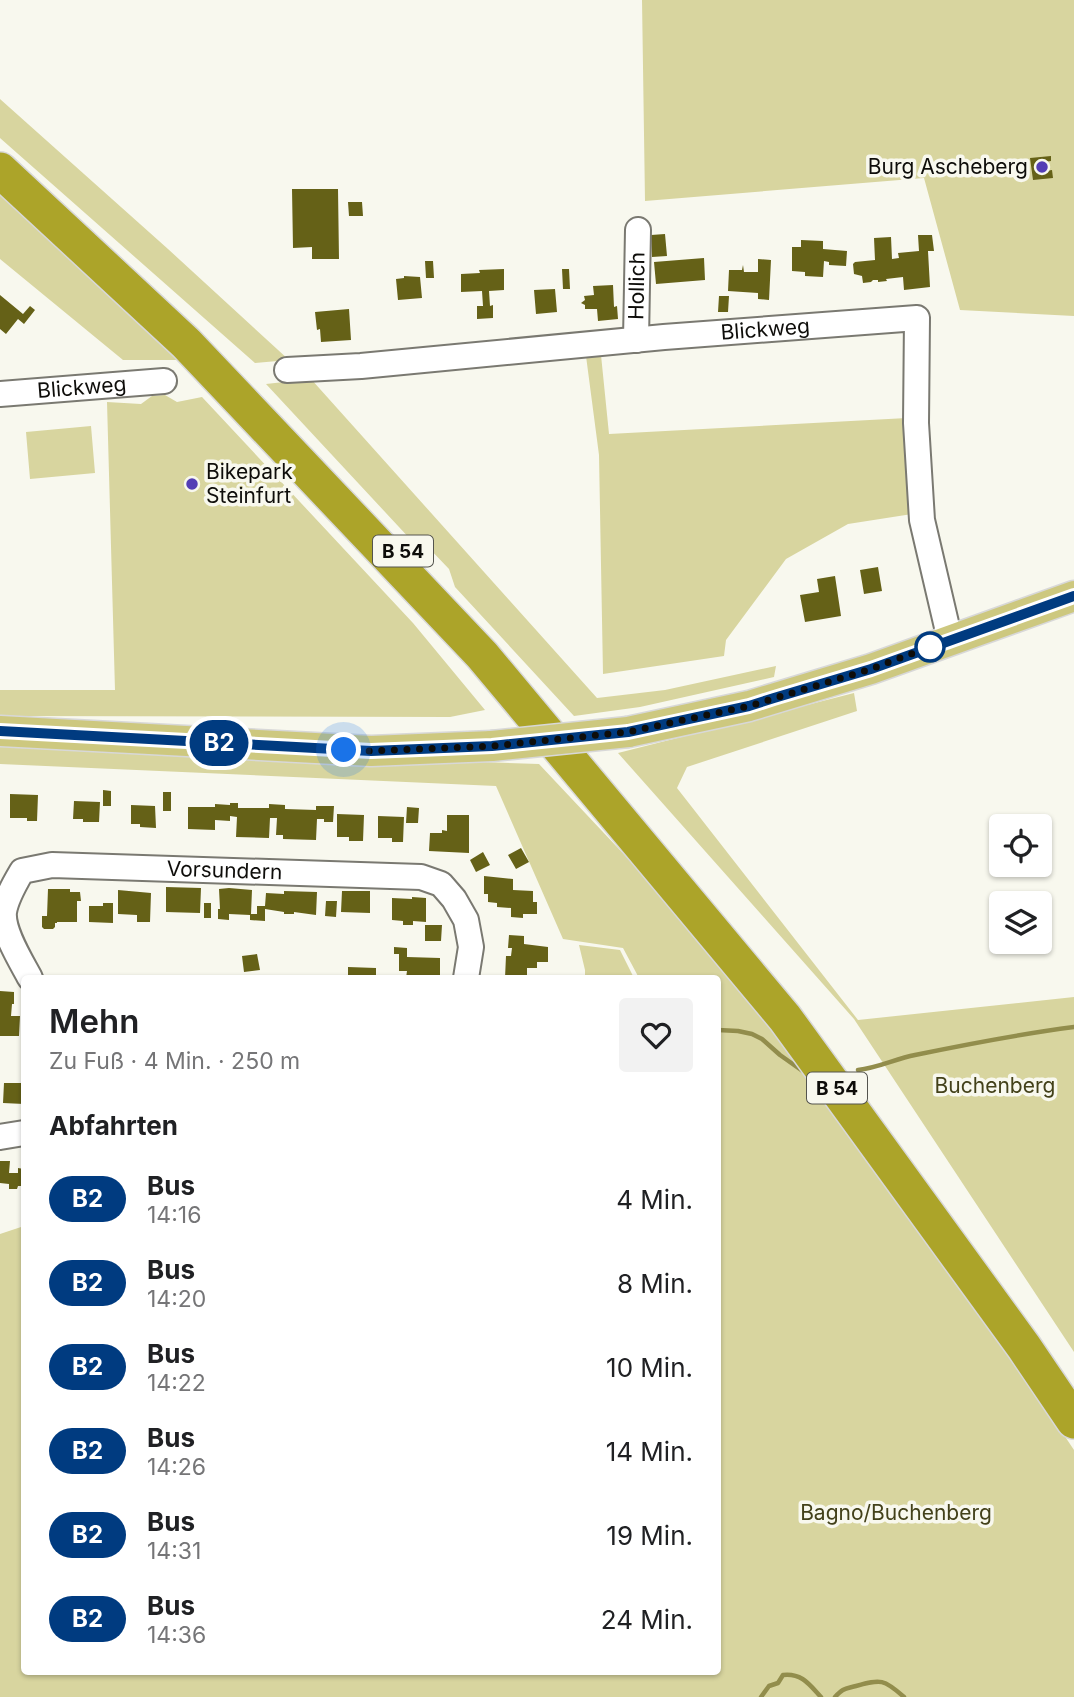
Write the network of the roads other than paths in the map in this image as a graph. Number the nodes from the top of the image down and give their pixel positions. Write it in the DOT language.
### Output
graph roads {
  1 [pos="0,153"];
  2 [pos="0,170"];
  3 [pos="638,230"];
  4 [pos="636,340"];
  5 [pos="287,370"];
  6 [pos="164,381"];
  7 [pos="0,394"];
  8 [pos="1074,596"];
  9 [pos="950,640"];
  10 [pos="0,731"];
  11 [pos="11,868"];
  12 [pos="28,975"];
  13 [pos="466,975"];
  14 [pos="21,1134"];
  15 [pos="0,1137"];
  16 [pos="1074,1392"];
  17 [pos="1074,1420"];
  1 -- 16 [label="highway, B 54"];
  2 -- 17 [label="highway, B 54"];
  3 -- 4 [label="street, Hollich"];
  4 -- 5 [label="street, Blickweg"];
  4 -- 9 [label="street, Blickweg"];
  6 -- 7 [label="street, Blickweg"];
  8 -- 9 [label="main road"];
  9 -- 10 [label="main road, bridge"];
  11 -- 12 [label="street, Vorsundern"];
  11 -- 13 [label="street, Vorsundern"];
  14 -- 15 [label="street"];
}
